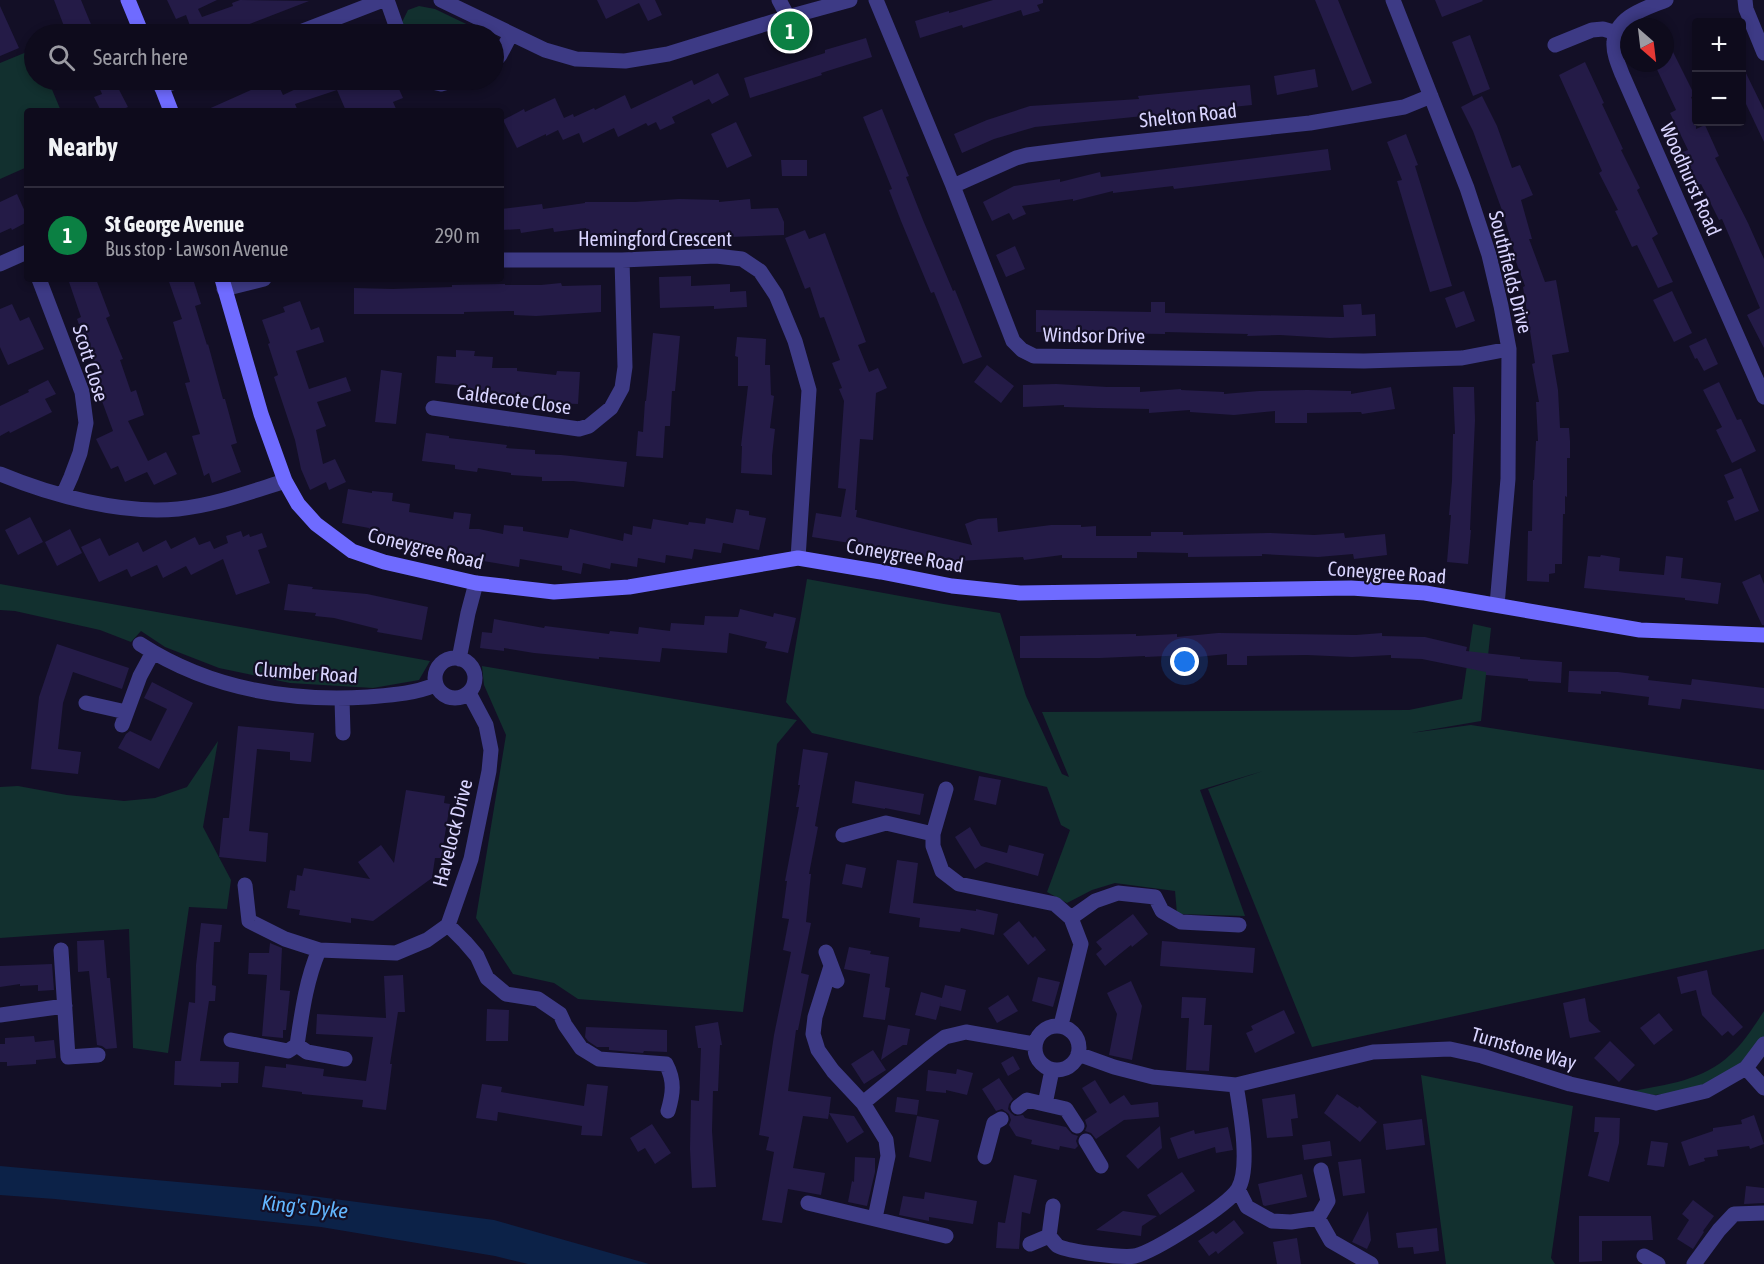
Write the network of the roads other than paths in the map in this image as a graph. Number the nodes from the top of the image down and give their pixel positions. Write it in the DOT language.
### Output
graph roads {
  1 [pos="128,0"];
  2 [pos="385,0"];
  3 [pos="441,0"];
  4 [pos="779,0"];
  5 [pos="850,0"];
  6 [pos="876,0"];
  7 [pos="1394,0"];
  8 [pos="1666,0"];
  9 [pos="1745,0"];
  10 [pos="788,17"];
  11 [pos="138,24"];
  12 [pos="321,24"];
  13 [pos="395,24"];
  14 [pos="490,24"];
  15 [pos="504,31"];
  16 [pos="1617,33"];
  17 [pos="511,34"];
  18 [pos="1555,45"];
  19 [pos="504,47"];
  20 [pos="1764,53"];
  21 [pos="163,90"];
  22 [pos="1431,96"];
  23 [pos="170,108"];
  24 [pos="953,186"];
  25 [pos="24,253"];
  26 [pos="504,260"];
  27 [pos="622,260"];
  28 [pos="0,264"];
  29 [pos="40,282"];
  30 [pos="239,282"];
  31 [pos="223,284"];
  32 [pos="1509,349"];
  33 [pos="1764,397"];
  34 [pos="433,408"];
  35 [pos="0,474"];
  36 [pos="285,482"];
  37 [pos="63,495"];
  38 [pos="798,558"];
  39 [pos="476,583"];
  40 [pos="1497,605"];
  41 [pos="1764,634"];
  42 [pos="459,659"];
  43 [pos="435,685"];
  44 [pos="469,693"];
  45 [pos="342,699"];
  46 [pos="86,703"];
  47 [pos="343,733"];
  48 [pos="946,789"];
  49 [pos="933,834"];
  50 [pos="843,836"];
  51 [pos="244,885"];
  52 [pos="1071,918"];
  53 [pos="448,925"];
  54 [pos="1239,925"];
  55 [pos="60,950"];
  56 [pos="319,950"];
  57 [pos="837,981"];
  58 [pos="65,1006"];
  59 [pos="0,1015"];
  60 [pos="1061,1025"];
  61 [pos="231,1040"];
  62 [pos="1034,1044"];
  63 [pos="1764,1044"];
  64 [pos="297,1045"];
  65 [pos="1078,1054"];
  66 [pos="98,1055"];
  67 [pos="345,1059"];
  68 [pos="1746,1068"];
  69 [pos="1052,1070"];
  70 [pos="1236,1085"];
  71 [pos="1764,1088"];
  72 [pos="863,1103"];
  73 [pos="1045,1104"];
  74 [pos="1018,1107"];
  75 [pos="668,1111"];
  76 [pos="1001,1119"];
  77 [pos="1077,1126"];
  78 [pos="1086,1141"];
  79 [pos="985,1157"];
  80 [pos="1101,1166"];
  81 [pos="1321,1170"];
  82 [pos="1238,1189"];
  83 [pos="808,1203"];
  84 [pos="1053,1206"];
  85 [pos="1764,1212"];
  86 [pos="875,1218"];
  87 [pos="1318,1218"];
  88 [pos="946,1236"];
  89 [pos="1049,1236"];
  90 [pos="1030,1244"];
  91 [pos="1644,1256"];
  92 [pos="1371,1264"];
  93 [pos="1658,1264"];
  94 [pos="1694,1264"];
  1 -- 11 [label="street"];
  2 -- 12 [label="street"];
  2 -- 13 [label="street"];
  3 -- 14 [label="street"];
  4 -- 10 [label="street"];
  5 -- 10 [label="street"];
  6 -- 24 [label="street, Windsor Drive"];
  7 -- 22 [label="street, Southfields Drive"];
  8 -- 16 [label="street"];
  9 -- 20 [label="street"];
  10 -- 17 [label="street"];
  15 -- 17 [label="street"];
  16 -- 18 [label="street"];
  16 -- 33 [label="street, Woodhurst Road"];
  17 -- 19 [label="street"];
  21 -- 23 [label="street"];
  22 -- 24 [label="street, Shelton Road"];
  22 -- 32 [label="street, Southfields Drive"];
  24 -- 32 [label="street, Windsor Drive"];
  25 -- 28 [label="street"];
  26 -- 27 [label="street, Hemingford Crescent"];
  27 -- 34 [label="street, Caldecote Close"];
  27 -- 38 [label="street, Hemingford Crescent"];
  29 -- 37 [label="street, Scott Close"];
  30 -- 31 [label="street"];
  31 -- 36 [label="street, Coneygree Road"];
  32 -- 40 [label="street, Southfields Drive"];
  35 -- 37 [label="street"];
  36 -- 37 [label="street"];
  36 -- 39 [label="street, Coneygree Road"];
  38 -- 39 [label="street, Coneygree Road"];
  38 -- 40 [label="street, Coneygree Road"];
  39 -- 42 [label="street"];
  40 -- 41 [label="street, Coneygree Road"];
  42 -- 43 [label="street"];
  42 -- 44 [label="street"];
  43 -- 44 [label="street"];
  43 -- 45 [label="street, Clumber Road"];
  44 -- 53 [label="street, Havelock Drive"];
  45 -- 46 [label="street, Clumber Road"];
  45 -- 47 [label="street"];
  48 -- 49 [label="street"];
  49 -- 50 [label="street"];
  49 -- 52 [label="street"];
  51 -- 56 [label="street"];
  52 -- 54 [label="street"];
  52 -- 60 [label="street"];
  53 -- 56 [label="street"];
  53 -- 75 [label="street"];
  55 -- 58 [label="street"];
  56 -- 64 [label="street"];
  57 -- 72 [label="street"];
  58 -- 59 [label="street"];
  58 -- 66 [label="street"];
  60 -- 62 [label="street"];
  60 -- 65 [label="street"];
  61 -- 64 [label="street"];
  62 -- 69 [label="street"];
  62 -- 72 [label="street"];
  63 -- 68 [label="street, Turnstone Way"];
  64 -- 67 [label="street"];
  65 -- 69 [label="street"];
  65 -- 70 [label="street, Turnstone Way"];
  68 -- 70 [label="street, Turnstone Way"];
  68 -- 71 [label="street"];
  69 -- 73 [label="street"];
  70 -- 82 [label="street"];
  72 -- 86 [label="street"];
  73 -- 74 [label="street"];
  73 -- 77 [label="street"];
  76 -- 79 [label="street"];
  78 -- 80 [label="street"];
  81 -- 87 [label="street"];
  82 -- 87 [label="street"];
  82 -- 89 [label="street"];
  83 -- 86 [label="street"];
  84 -- 89 [label="street"];
  85 -- 94 [label="street"];
  86 -- 88 [label="street"];
  87 -- 92 [label="street"];
  89 -- 90 [label="street"];
  91 -- 93 [label="street"];
}
